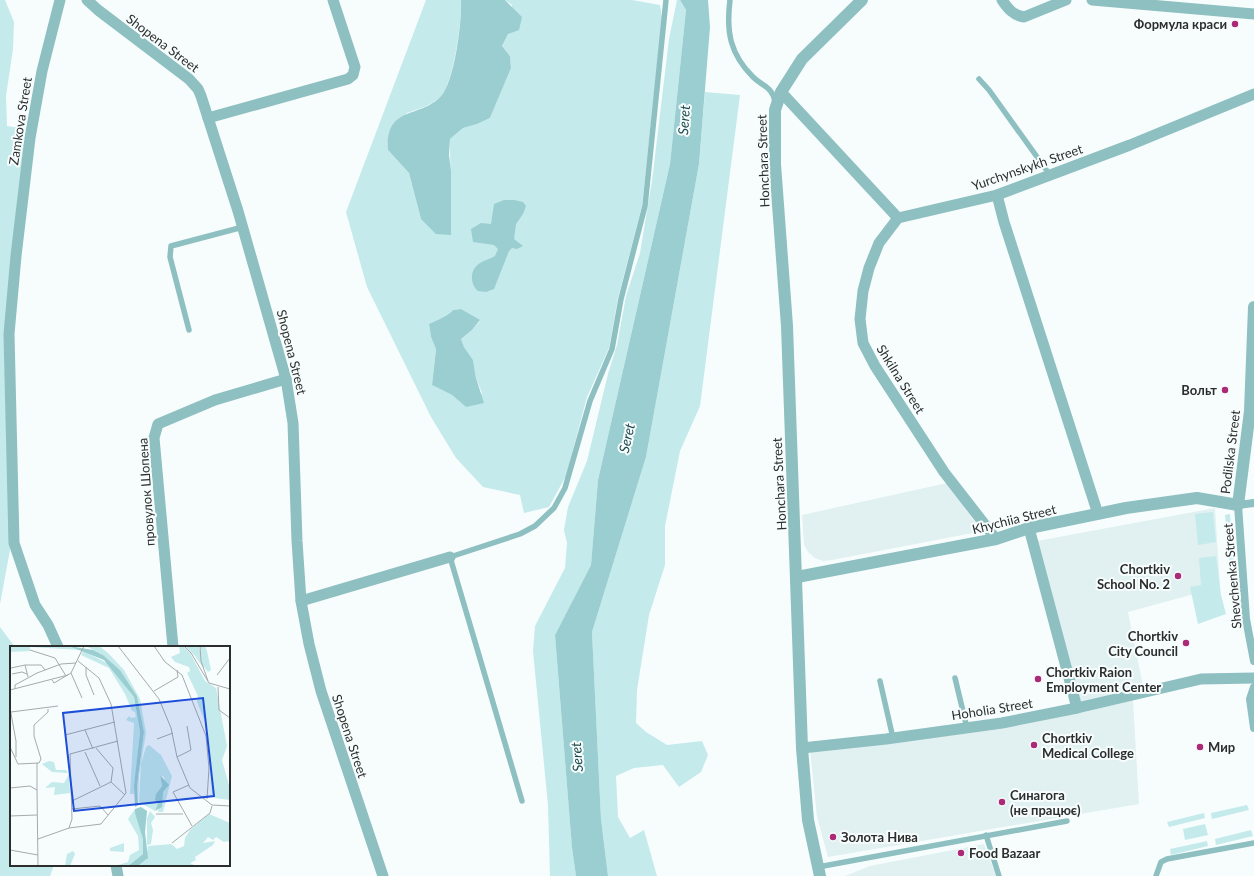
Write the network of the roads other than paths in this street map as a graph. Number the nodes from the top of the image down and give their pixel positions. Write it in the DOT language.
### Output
graph roads {
  1 [pos="60,0"];
  2 [pos="87,0"];
  3 [pos="333,0"];
  4 [pos="666,0"];
  5 [pos="730,0"];
  6 [pos="862,0"];
  7 [pos="1002,0"];
  8 [pos="1066,0"];
  9 [pos="1092,0"];
  10 [pos="1254,14"];
  11 [pos="979,79"];
  12 [pos="781,92"];
  13 [pos="1254,94"];
  14 [pos="775,110"];
  15 [pos="208,118"];
  16 [pos="1050,175"];
  17 [pos="996,195"];
  18 [pos="898,218"];
  19 [pos="243,227"];
  20 [pos="1254,307"];
  21 [pos="189,330"];
  22 [pos="286,379"];
  23 [pos="1252,408"];
  24 [pos="1254,503"];
  25 [pos="1238,505"];
  26 [pos="1098,514"];
  27 [pos="1029,528"];
  28 [pos="996,539"];
  29 [pos="450,557"];
  30 [pos="797,577"];
  31 [pos="301,601"];
  32 [pos="58,646"];
  33 [pos="173,646"];
  34 [pos="1254,661"];
  35 [pos="955,678"];
  36 [pos="1254,678"];
  37 [pos="880,681"];
  38 [pos="1254,687"];
  39 [pos="1077,708"];
  40 [pos="967,728"];
  41 [pos="1254,728"];
  42 [pos="893,738"];
  43 [pos="802,748"];
  44 [pos="522,801"];
  45 [pos="1067,821"];
  46 [pos="986,835"];
  47 [pos="1254,843"];
  48 [pos="116,866"];
  49 [pos="819,872"];
  50 [pos="118,876"];
  51 [pos="383,876"];
  52 [pos="999,876"];
  53 [pos="1156,876"];
  1 -- 32 [label="street, Zamkova Street"];
  2 -- 15 [label="street, Shopena Street"];
  3 -- 15 [label="street"];
  4 -- 29 [label="lane"];
  5 -- 14 [label="lane"];
  6 -- 12 [label="street, Honchara Street"];
  7 -- 8 [label="street"];
  9 -- 10 [label="street"];
  11 -- 16 [label="lane"];
  12 -- 14 [label="street, Honchara Street"];
  12 -- 18 [label="street"];
  13 -- 16 [label="street, Yurchynskykh Street"];
  14 -- 30 [label="street, Honchara Street"];
  15 -- 19 [label="street, Shopena Street"];
  16 -- 17 [label="street, Yurchynskykh Street"];
  17 -- 18 [label="street, Yurchynskykh Street"];
  17 -- 26 [label="street"];
  18 -- 28 [label="street, Shkilna Street"];
  19 -- 21 [label="lane"];
  19 -- 22 [label="street, Shopena Street"];
  20 -- 23 [label="street, Podilska Street"];
  22 -- 31 [label="street, Shopena Street"];
  22 -- 33 [label="street, провулок Шопена"];
  23 -- 25 [label="street, Podilska Street"];
  24 -- 25 [label="street, Shevchenka Street"];
  25 -- 26 [label="street, Khychiia Street"];
  25 -- 34 [label="street, Shevchenka Street"];
  26 -- 27 [label="street, Khychiia Street"];
  27 -- 28 [label="street, Khychiia Street"];
  27 -- 39 [label="street"];
  28 -- 30 [label="street, Khychiia Street"];
  29 -- 31 [label="street"];
  29 -- 44 [label="lane"];
  30 -- 43 [label="street, Honchara Street"];
  31 -- 51 [label="street, Shopena Street"];
  35 -- 40 [label="lane"];
  36 -- 39 [label="street, Hoholia Street"];
  37 -- 42 [label="lane"];
  38 -- 41 [label="street"];
  39 -- 40 [label="street, Hoholia Street"];
  40 -- 42 [label="street, Hoholia Street"];
  42 -- 43 [label="street, Hoholia Street"];
  43 -- 49 [label="street, Honchara Street"];
  45 -- 46 [label="lane"];
  46 -- 49 [label="lane"];
  46 -- 52 [label="lane"];
  47 -- 53 [label="lane"];
  48 -- 50 [label="street"];
}
